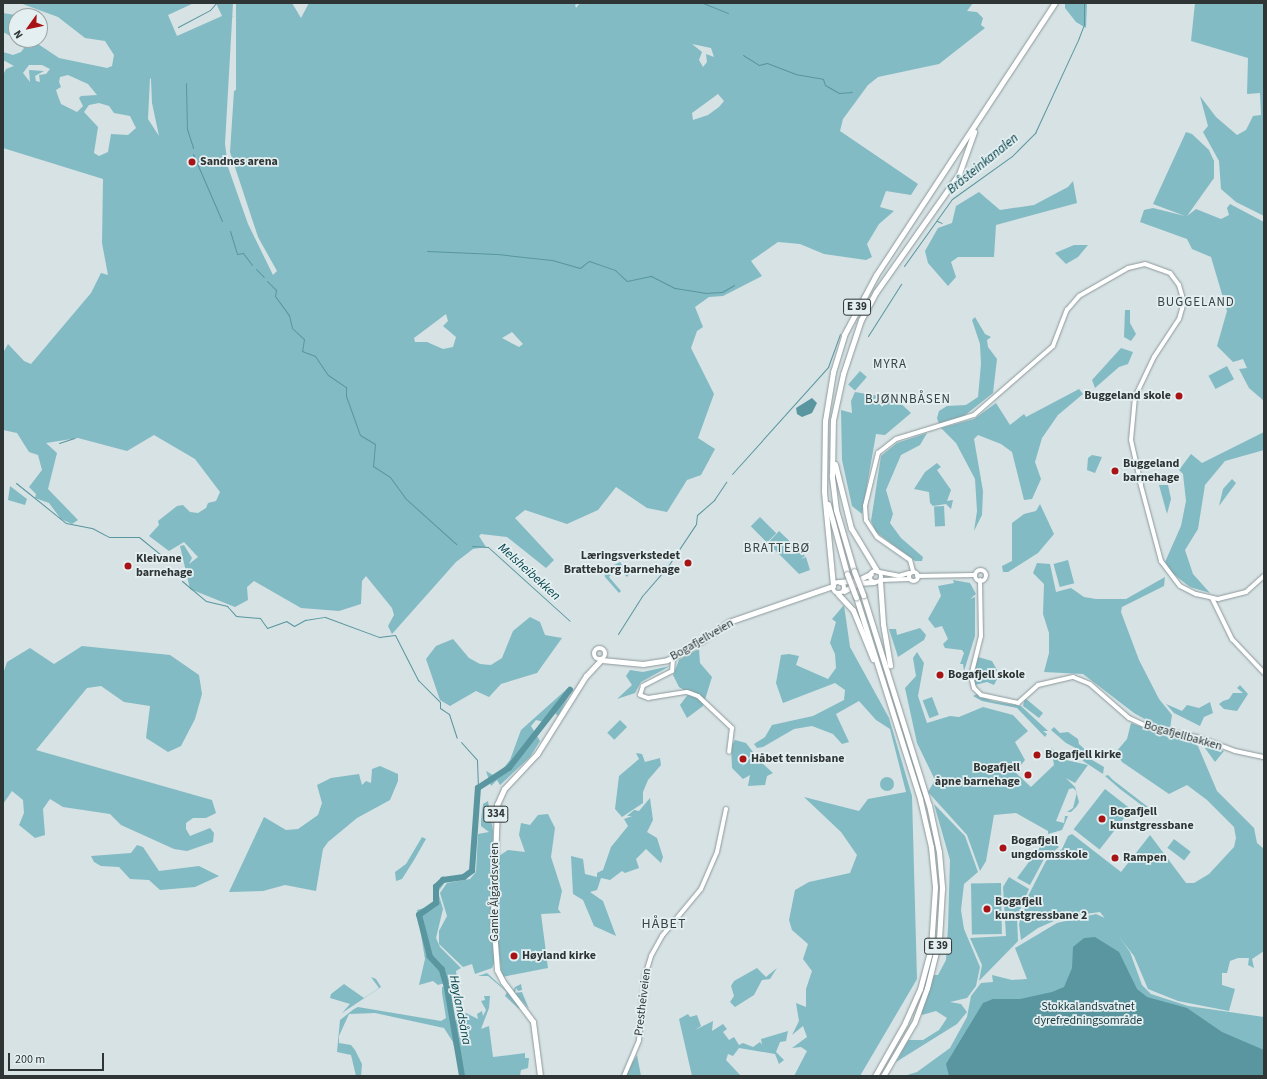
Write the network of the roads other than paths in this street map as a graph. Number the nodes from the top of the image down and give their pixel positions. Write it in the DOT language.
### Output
graph roads {
  1 [pos="1055,3"];
  2 [pos="977,123"];
  3 [pos="832,444"];
  4 [pos="825,479"];
  5 [pos="878,572"];
  6 [pos="911,572"];
  7 [pos="871,574"];
  8 [pos="975,575"];
  9 [pos="917,576"];
  10 [pos="1264,576"];
  11 [pos="909,579"];
  12 [pos="880,580"];
  13 [pos="980,580"];
  14 [pos="840,582"];
  15 [pos="874,582"];
  16 [pos="833,586"];
  17 [pos="844,591"];
  18 [pos="837,593"];
  19 [pos="819,594"];
  20 [pos="1212,598"];
  21 [pos="1218,599"];
  22 [pos="1217,611"];
  23 [pos="605,652"];
  24 [pos="594,656"];
  25 [pos="673,658"];
  26 [pos="601,660"];
  27 [pos="629,663"];
  28 [pos="1264,673"];
  29 [pos="586,676"];
  30 [pos="889,695"];
  31 [pos="902,712"];
  32 [pos="729,752"];
  33 [pos="1264,757"];
  34 [pos="726,809"];
  35 [pos="540,1076"];
  36 [pos="624,1076"];
  37 [pos="875,1076"];
  38 [pos="883,1076"];
  1 -- 2 [label="highway, E 39"];
  2 -- 3 [label="highway, E 39"];
  2 -- 4 [label="highway, E 39"];
  3 -- 5 [label="highway, E 39"];
  3 -- 31 [label="highway, E 39, bridge"];
  4 -- 16 [label="highway, E 39"];
  4 -- 30 [label="highway, E 39, bridge"];
  5 -- 6 [label="street"];
  5 -- 7 [label="main road"];
  5 -- 12 [label="main road"];
  6 -- 9 [label="street"];
  6 -- 11 [label="street"];
  6 -- 20 [label="street"];
  7 -- 14 [label="main road"];
  7 -- 15 [label="main road"];
  8 -- 9 [label="street"];
  8 -- 13 [label="street"];
  8 -- 13 [label="street"];
  9 -- 11 [label="street"];
  10 -- 21 [label="street"];
  11 -- 12 [label="street"];
  12 -- 15 [label="main road"];
  12 -- 31 [label="highway, E 39"];
  13 -- 33 [label="street, Bogafjellbakken"];
  14 -- 16 [label="main road, Bogafjellveien"];
  14 -- 17 [label="main road"];
  15 -- 17 [label="main road"];
  16 -- 18 [label="main road"];
  16 -- 19 [label="main road, Bogafjellveien"];
  17 -- 18 [label="main road"];
  18 -- 19 [label="main road, Bogafjellveien"];
  18 -- 30 [label="highway, E 39"];
  19 -- 25 [label="main road, Bogafjellveien"];
  20 -- 21 [label="street"];
  20 -- 22 [label="street"];
  21 -- 22 [label="street"];
  22 -- 28 [label="street"];
  23 -- 24 [label="main road"];
  23 -- 26 [label="main road, 334"];
  23 -- 27 [label="main road, Bogafjellveien"];
  24 -- 26 [label="main road"];
  24 -- 29 [label="main road, Gamle Ålgårdsveien / 334"];
  25 -- 27 [label="main road, Bogafjellveien"];
  25 -- 32 [label="street"];
  26 -- 27 [label="main road, Bogafjellveien"];
  26 -- 29 [label="main road, Gamle Ålgårdsveien / 334"];
  29 -- 35 [label="main road, Gamle Ålgårdsveien / 334"];
  30 -- 37 [label="highway, E 39"];
  31 -- 38 [label="highway, E 39"];
  34 -- 36 [label="street, Prestheiveien"];
}
